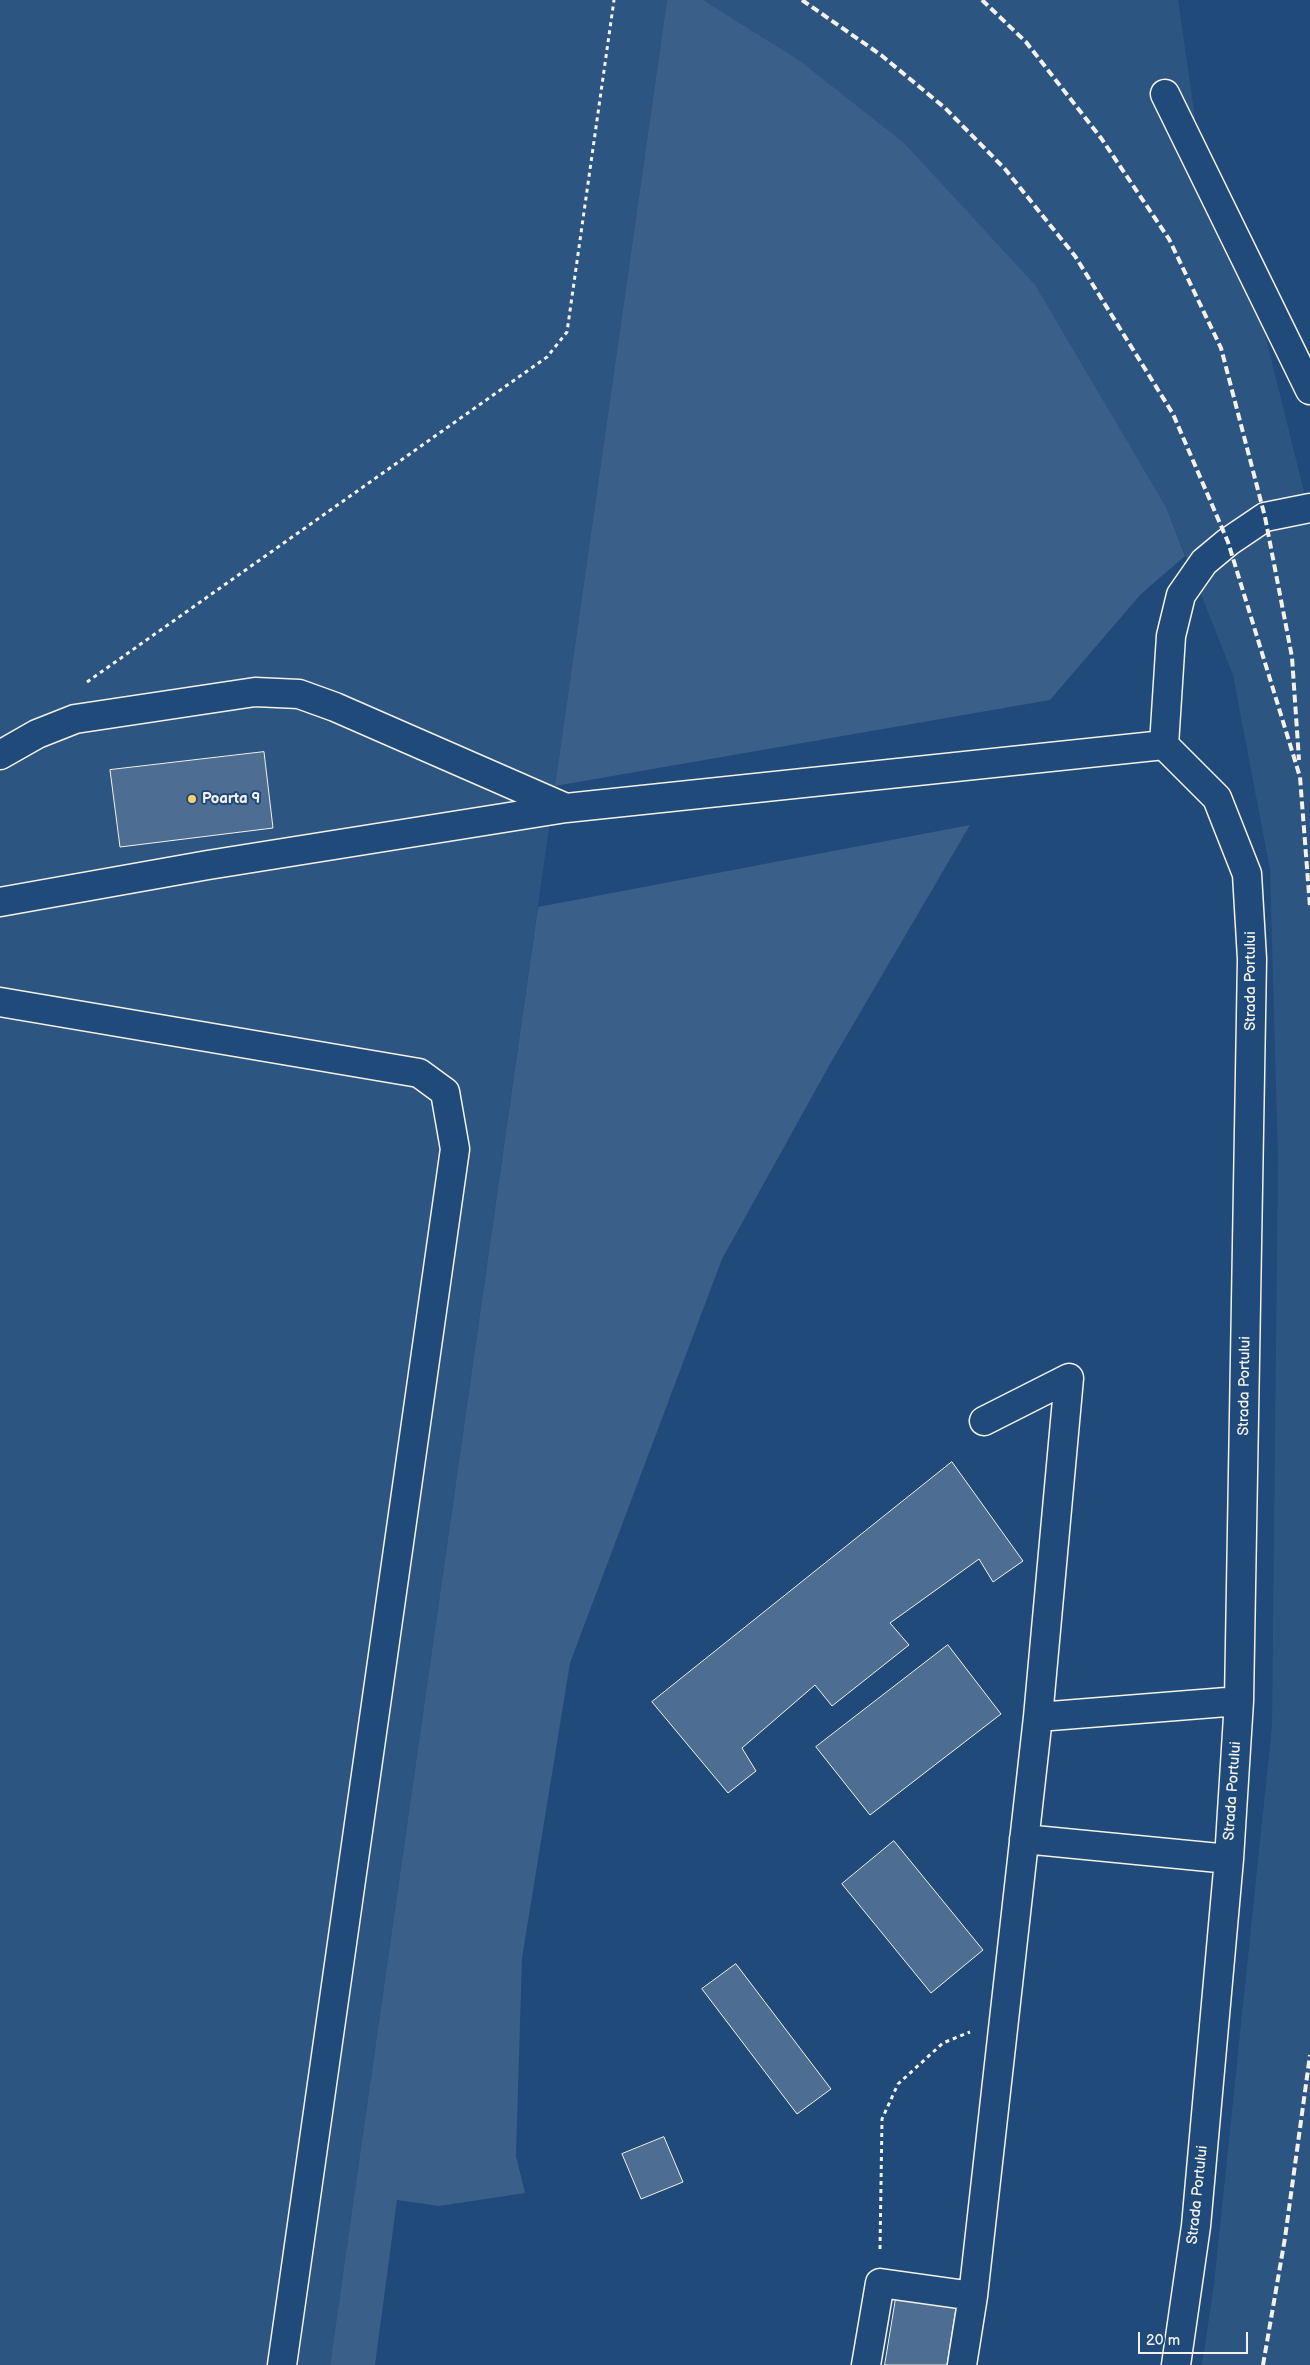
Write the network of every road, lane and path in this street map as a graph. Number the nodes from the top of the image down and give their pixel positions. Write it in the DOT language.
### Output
graph roads {
  1 [pos="614,0"];
  2 [pos="1165,94"];
  3 [pos="1310,390"];
  4 [pos="1310,508"];
  5 [pos="86,682"];
  6 [pos="1164,745"];
  7 [pos="0,755"];
  8 [pos="566,808"];
  9 [pos="0,902"];
  10 [pos="0,1002"];
  11 [pos="984,1421"];
  12 [pos="1239,1702"];
  13 [pos="1038,1717"];
  14 [pos="1024,1839"];
  15 [pos="1229,1859"];
  16 [pos="1005,2019"];
  17 [pos="880,2283"];
  18 [pos="973,2296"];
  19 [pos="282,2365"];
  20 [pos="866,2365"];
  21 [pos="962,2365"];
  22 [pos="1176,2365"];
  1 -- 5 [label="path"];
  2 -- 3 [label="street"];
  4 -- 6 [label="street"];
  6 -- 8 [label="street"];
  6 -- 12 [label="street, Strada Portului"];
  7 -- 8 [label="street"];
  8 -- 9 [label="street"];
  10 -- 19 [label="street"];
  11 -- 13 [label="street"];
  12 -- 13 [label="street"];
  12 -- 15 [label="street, Strada Portului"];
  13 -- 14 [label="street"];
  14 -- 15 [label="street"];
  14 -- 16 [label="street"];
  15 -- 22 [label="street, Strada Portului"];
  16 -- 17 [label="path"];
  16 -- 18 [label="street"];
  17 -- 18 [label="street"];
  17 -- 20 [label="street"];
  18 -- 21 [label="street"];
}
